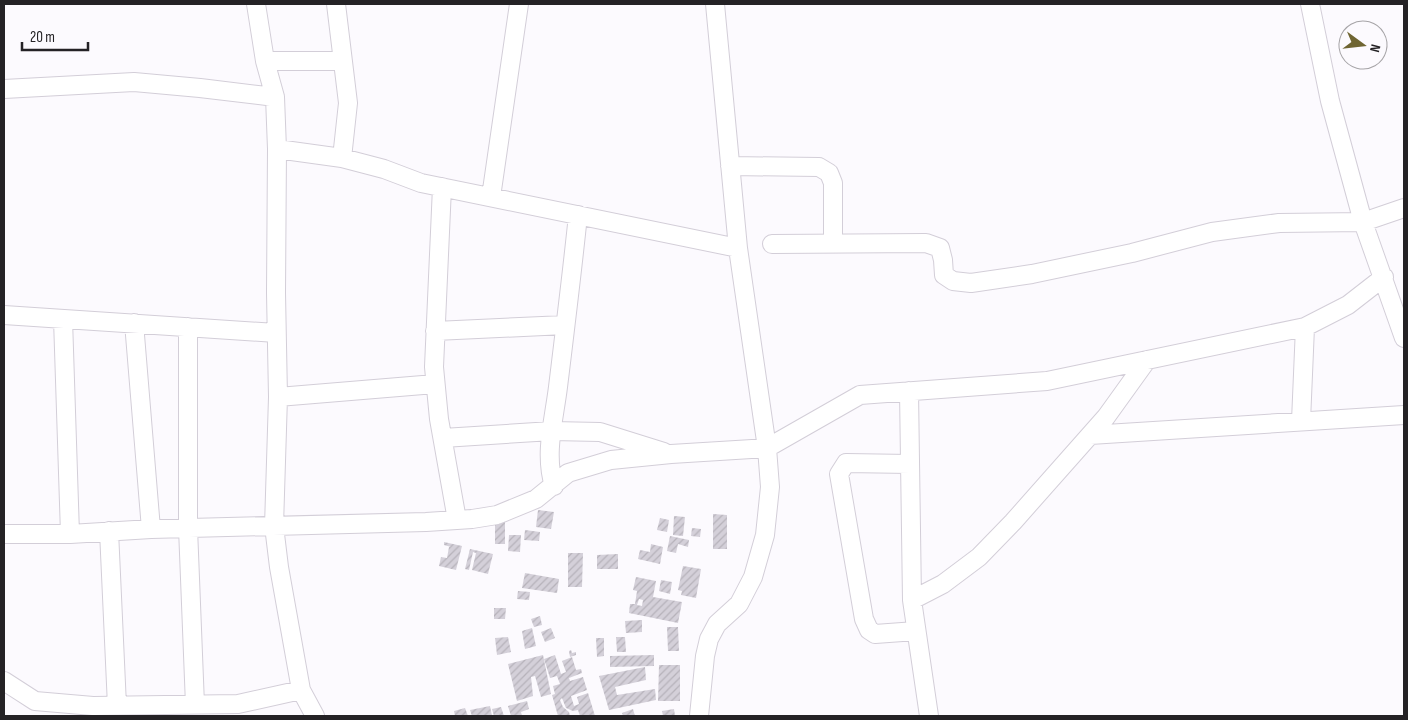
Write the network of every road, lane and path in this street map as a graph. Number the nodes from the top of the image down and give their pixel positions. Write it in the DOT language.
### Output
graph roads {
  1 [pos="256,4"];
  2 [pos="336,4"];
  3 [pos="519,4"];
  4 [pos="715,4"];
  5 [pos="1310,4"];
  6 [pos="265,61"];
  7 [pos="343,61"];
  8 [pos="4,89"];
  9 [pos="274,97"];
  10 [pos="277,149"];
  11 [pos="342,158"];
  12 [pos="730,166"];
  13 [pos="442,187"];
  14 [pos="491,197"];
  15 [pos="1404,208"];
  16 [pos="578,215"];
  17 [pos="1363,222"];
  18 [pos="772,244"];
  19 [pos="833,244"];
  20 [pos="738,248"];
  21 [pos="1384,277"];
  22 [pos="4,314"];
  23 [pos="63,319"];
  24 [pos="134,323"];
  25 [pos="566,325"];
  26 [pos="188,327"];
  27 [pos="1305,327"];
  28 [pos="435,331"];
  29 [pos="276,333"];
  30 [pos="1404,338"];
  31 [pos="1147,360"];
  32 [pos="436,384"];
  33 [pos="909,391"];
  34 [pos="278,397"];
  35 [pos="1404,415"];
  36 [pos="1301,421"];
  37 [pos="552,431"];
  38 [pos="1090,435"];
  39 [pos="442,438"];
  40 [pos="766,448"];
  41 [pos="671,454"];
  42 [pos="910,464"];
  43 [pos="554,486"];
  44 [pos="457,520"];
  45 [pos="274,526"];
  46 [pos="188,528"];
  47 [pos="150,529"];
  48 [pos="109,531"];
  49 [pos="4,534"];
  50 [pos="70,534"];
  51 [pos="912,600"];
  52 [pos="916,631"];
  53 [pos="4,681"];
  54 [pos="301,690"];
  55 [pos="195,705"];
  56 [pos="117,706"];
  57 [pos="315,716"];
  58 [pos="699,716"];
  59 [pos="929,716"];
  1 -- 6 [label="street"];
  2 -- 7 [label="street"];
  3 -- 14 [label="street"];
  4 -- 12 [label="street"];
  5 -- 17 [label="street"];
  6 -- 7 [label="street"];
  6 -- 9 [label="street"];
  7 -- 11 [label="street"];
  8 -- 9 [label="street"];
  9 -- 10 [label="street"];
  10 -- 11 [label="street"];
  10 -- 29 [label="street"];
  11 -- 13 [label="street"];
  12 -- 19 [label="street"];
  12 -- 20 [label="street"];
  13 -- 14 [label="street"];
  13 -- 28 [label="street"];
  14 -- 16 [label="street"];
  15 -- 17 [label="street"];
  16 -- 20 [label="street"];
  16 -- 25 [label="street"];
  17 -- 19 [label="street"];
  17 -- 21 [label="street"];
  18 -- 19 [label="street"];
  20 -- 40 [label="street"];
  21 -- 27 [label="street"];
  21 -- 30 [label="street"];
  22 -- 23 [label="street"];
  23 -- 24 [label="street"];
  23 -- 50 [label="street"];
  24 -- 26 [label="street"];
  24 -- 47 [label="street"];
  25 -- 28 [label="street"];
  25 -- 37 [label="street"];
  26 -- 29 [label="street"];
  26 -- 46 [label="street"];
  27 -- 31 [label="street"];
  27 -- 36 [label="street"];
  28 -- 32 [label="street"];
  29 -- 34 [label="street"];
  31 -- 33 [label="street"];
  31 -- 38 [label="street"];
  32 -- 34 [label="street"];
  32 -- 39 [label="street"];
  33 -- 40 [label="street"];
  33 -- 42 [label="street"];
  34 -- 45 [label="street"];
  35 -- 36 [label="street"];
  36 -- 38 [label="street"];
  37 -- 39 [label="street"];
  37 -- 41 [label="street"];
  37 -- 43 [label="street"];
  38 -- 51 [label="street"];
  39 -- 44 [label="street"];
  40 -- 41 [label="street"];
  40 -- 58 [label="street"];
  41 -- 43 [label="street"];
  42 -- 51 [label="street"];
  42 -- 52 [label="street"];
  43 -- 44 [label="street"];
  44 -- 45 [label="street"];
  45 -- 46 [label="street"];
  45 -- 54 [label="street"];
  46 -- 47 [label="street"];
  46 -- 55 [label="street"];
  47 -- 48 [label="street"];
  48 -- 50 [label="street"];
  48 -- 56 [label="street"];
  49 -- 50 [label="street"];
  51 -- 52 [label="street"];
  52 -- 59 [label="street"];
  53 -- 56 [label="street"];
  54 -- 55 [label="street"];
  54 -- 57 [label="street"];
  55 -- 56 [label="street"];
}
